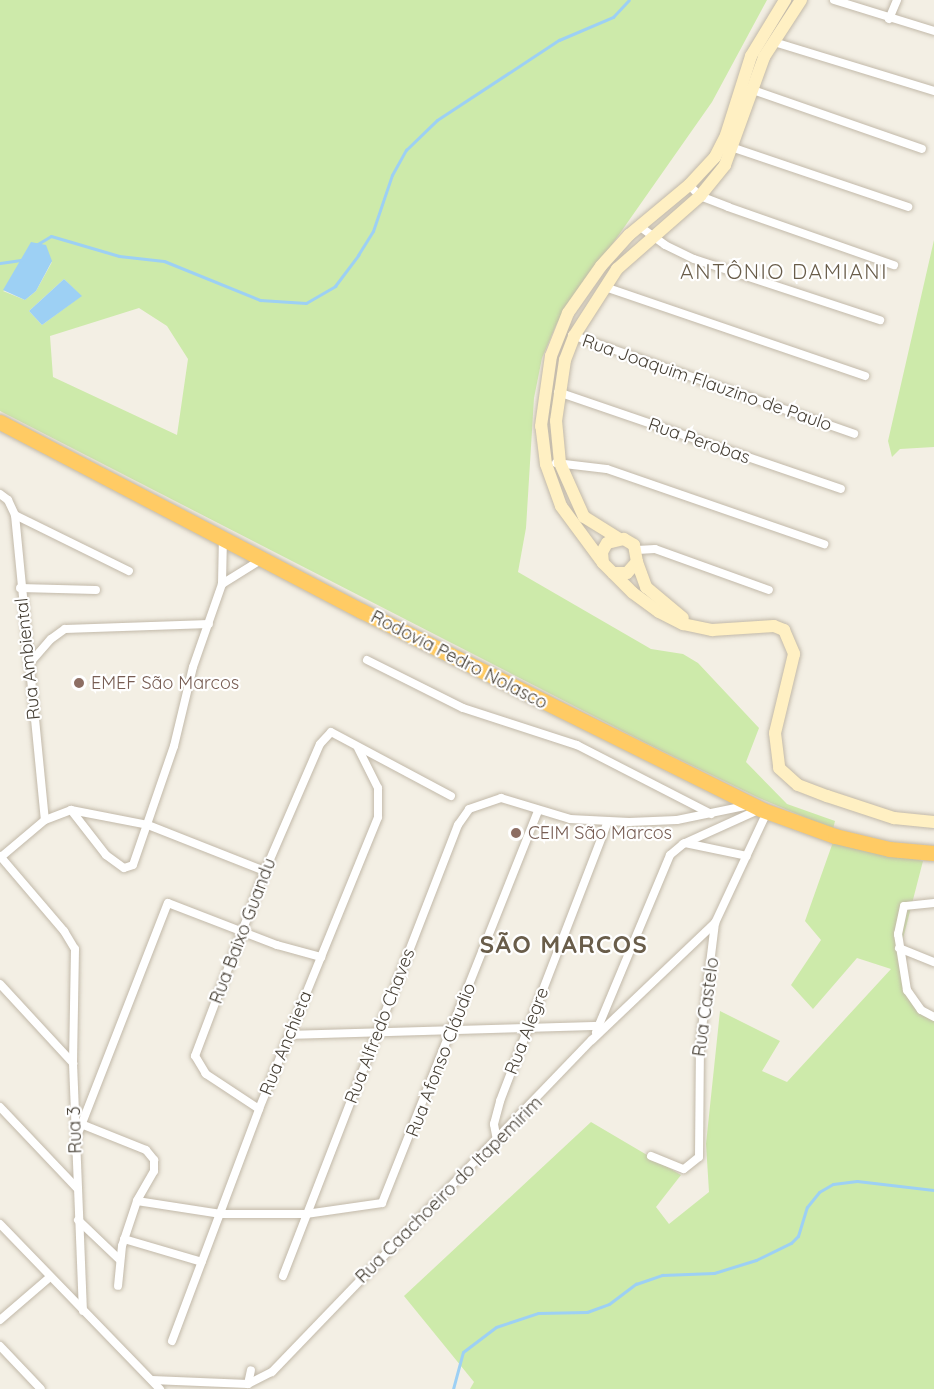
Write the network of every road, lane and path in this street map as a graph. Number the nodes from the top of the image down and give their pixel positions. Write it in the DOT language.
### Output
graph roads {
  1 [pos="785,0"];
  2 [pos="801,0"];
  3 [pos="834,0"];
  4 [pos="897,0"];
  5 [pos="889,19"];
  6 [pos="934,31"];
  7 [pos="774,42"];
  8 [pos="747,87"];
  9 [pos="934,91"];
  10 [pos="734,148"];
  11 [pos="922,149"];
  12 [pos="689,185"];
  13 [pos="700,196"];
  14 [pos="908,207"];
  15 [pos="639,226"];
  16 [pos="652,236"];
  17 [pos="894,265"];
  18 [pos="605,287"];
  19 [pos="880,320"];
  20 [pos="560,330"];
  21 [pos="574,336"];
  22 [pos="865,376"];
  23 [pos="558,392"];
  24 [pos="0,423"];
  25 [pos="854,434"];
  26 [pos="560,463"];
  27 [pos="546,464"];
  28 [pos="841,489"];
  29 [pos="0,494"];
  30 [pos="15,515"];
  31 [pos="223,536"];
  32 [pos="618,538"];
  33 [pos="824,544"];
  34 [pos="637,556"];
  35 [pos="265,558"];
  36 [pos="603,563"];
  37 [pos="129,571"];
  38 [pos="613,573"];
  39 [pos="222,584"];
  40 [pos="20,588"];
  41 [pos="96,590"];
  42 [pos="769,590"];
  43 [pos="209,624"];
  44 [pos="693,626"];
  45 [pos="367,660"];
  46 [pos="29,664"];
  47 [pos="358,748"];
  48 [pos="451,796"];
  49 [pos="759,808"];
  50 [pos="71,810"];
  51 [pos="538,810"];
  52 [pos="711,814"];
  53 [pos="45,819"];
  54 [pos="606,822"];
  55 [pos="934,822"];
  56 [pos="148,825"];
  57 [pos="685,843"];
  58 [pos="934,853"];
  59 [pos="747,856"];
  60 [pos="0,857"];
  61 [pos="265,871"];
  62 [pos="934,903"];
  63 [pos="715,923"];
  64 [pos="242,932"];
  65 [pos="899,948"];
  66 [pos="321,957"];
  67 [pos="934,962"];
  68 [pos="0,984"];
  69 [pos="934,1017"];
  70 [pos="529,1026"];
  71 [pos="598,1026"];
  72 [pos="453,1029"];
  73 [pos="377,1033"];
  74 [pos="291,1035"];
  75 [pos="592,1040"];
  76 [pos="73,1063"];
  77 [pos="0,1107"];
  78 [pos="259,1109"];
  79 [pos="81,1124"];
  80 [pos="497,1140"];
  81 [pos="75,1142"];
  82 [pos="651,1156"];
  83 [pos="77,1188"];
  84 [pos="137,1201"];
  85 [pos="221,1214"];
  86 [pos="306,1214"];
  87 [pos="78,1220"];
  88 [pos="0,1224"];
  89 [pos="124,1239"];
  90 [pos="119,1259"];
  91 [pos="202,1262"];
  92 [pos="283,1276"];
  93 [pos="50,1277"];
  94 [pos="118,1286"];
  95 [pos="83,1311"];
  96 [pos="0,1320"];
  97 [pos="172,1341"];
  98 [pos="0,1346"];
  99 [pos="251,1370"];
  100 [pos="152,1380"];
  101 [pos="248,1384"];
  102 [pos="41,1389"];
  103 [pos="160,1389"];
  1 -- 8 [label="street"];
  2 -- 7 [label="street"];
  3 -- 5 [label="street"];
  4 -- 5 [label="street"];
  5 -- 6 [label="street"];
  7 -- 8 [label="street"];
  7 -- 9 [label="street"];
  8 -- 10 [label="street"];
  8 -- 11 [label="street"];
  8 -- 12 [label="street"];
  10 -- 13 [label="street"];
  10 -- 14 [label="street"];
  12 -- 13 [label="street"];
  12 -- 15 [label="street"];
  13 -- 16 [label="street"];
  13 -- 17 [label="street"];
  15 -- 16 [label="street"];
  15 -- 20 [label="street"];
  16 -- 18 [label="street"];
  16 -- 19 [label="street"];
  18 -- 21 [label="street"];
  18 -- 22 [label="street"];
  20 -- 21 [label="street, Rua Joaquim Flauzino de Paulo"];
  20 -- 27 [label="street"];
  21 -- 23 [label="street"];
  21 -- 25 [label="street, Rua Joaquim Flauzino de Paulo"];
  23 -- 26 [label="street"];
  23 -- 28 [label="street, Rua Perobas"];
  24 -- 31 [label="highway, Rodovia Pedro Nolasco"];
  26 -- 27 [label="street"];
  26 -- 32 [label="street"];
  26 -- 33 [label="street"];
  27 -- 36 [label="street"];
  29 -- 30 [label="street, Rua Ambiental"];
  30 -- 37 [label="street"];
  30 -- 40 [label="street, Rua Ambiental"];
  31 -- 35 [label="highway, Rodovia Pedro Nolasco"];
  31 -- 39 [label="street"];
  32 -- 34 [label="street"];
  32 -- 36 [label="street"];
  34 -- 38 [label="street"];
  34 -- 42 [label="street"];
  34 -- 44 [label="street"];
  35 -- 39 [label="street"];
  35 -- 49 [label="highway, Rodovia Pedro Nolasco"];
  36 -- 38 [label="street"];
  38 -- 44 [label="street"];
  39 -- 43 [label="street"];
  40 -- 41 [label="street"];
  40 -- 46 [label="street, Rua Ambiental"];
  43 -- 46 [label="street"];
  43 -- 56 [label="street"];
  44 -- 55 [label="street"];
  45 -- 52 [label="street"];
  46 -- 53 [label="street, Rua Ambiental"];
  47 -- 48 [label="street"];
  47 -- 61 [label="street, Rua Baixo Guandu"];
  47 -- 66 [label="street, Rua Anchieta"];
  49 -- 52 [label="street"];
  49 -- 57 [label="street"];
  49 -- 58 [label="highway, Rodovia Pedro Nolasco"];
  49 -- 59 [label="street, Rua Castelo"];
  50 -- 53 [label="street"];
  50 -- 56 [label="street"];
  50 -- 56 [label="street"];
  51 -- 54 [label="street"];
  51 -- 72 [label="street, Rua Afonso Cláudio"];
  51 -- 73 [label="street, Rua Alfredo Chaves"];
  52 -- 54 [label="street"];
  53 -- 60 [label="street"];
  54 -- 70 [label="street, Rua Alegre"];
  56 -- 61 [label="street"];
  57 -- 59 [label="street"];
  57 -- 71 [label="street"];
  59 -- 63 [label="street, Rua Castelo"];
  60 -- 76 [label="street, Rua 3"];
  61 -- 64 [label="street, Rua Baixo Guandu"];
  62 -- 65 [label="street"];
  63 -- 75 [label="street, Rua Caachoeiro do Itapemirim"];
  63 -- 82 [label="street, Rua Castelo"];
  64 -- 66 [label="street"];
  64 -- 78 [label="street, Rua Baixo Guandu"];
  64 -- 79 [label="street"];
  65 -- 67 [label="street"];
  65 -- 69 [label="street"];
  66 -- 74 [label="street, Rua Anchieta"];
  68 -- 76 [label="street"];
  70 -- 71 [label="street"];
  70 -- 72 [label="street"];
  70 -- 80 [label="street, Rua Alegre"];
  71 -- 75 [label="street"];
  72 -- 73 [label="street"];
  72 -- 86 [label="street, Rua Afonso Cláudio"];
  73 -- 74 [label="street"];
  73 -- 86 [label="street, Rua Alfredo Chaves"];
  74 -- 78 [label="street, Rua Anchieta"];
  75 -- 80 [label="street, Rua Caachoeiro do Itapemirim"];
  76 -- 81 [label="street, Rua 3"];
  77 -- 83 [label="street"];
  78 -- 85 [label="street, Rua Anchieta"];
  79 -- 81 [label="street"];
  79 -- 84 [label="street"];
  80 -- 101 [label="street, Rua Caachoeiro do Itapemirim"];
  81 -- 83 [label="street, Rua 3"];
  83 -- 87 [label="street, Rua 3"];
  84 -- 85 [label="street"];
  84 -- 89 [label="street"];
  85 -- 86 [label="street"];
  85 -- 91 [label="street, Rua Anchieta"];
  86 -- 92 [label="street, Rua Alfredo Chaves"];
  87 -- 90 [label="street"];
  87 -- 95 [label="street, Rua 3"];
  88 -- 93 [label="street"];
  89 -- 90 [label="street"];
  89 -- 91 [label="street"];
  90 -- 94 [label="street"];
  91 -- 97 [label="street, Rua Anchieta"];
  93 -- 95 [label="street"];
  93 -- 96 [label="street"];
  95 -- 100 [label="street"];
  98 -- 102 [label="street"];
  99 -- 101 [label="street"];
  100 -- 101 [label="street"];
  100 -- 103 [label="street"];
}
